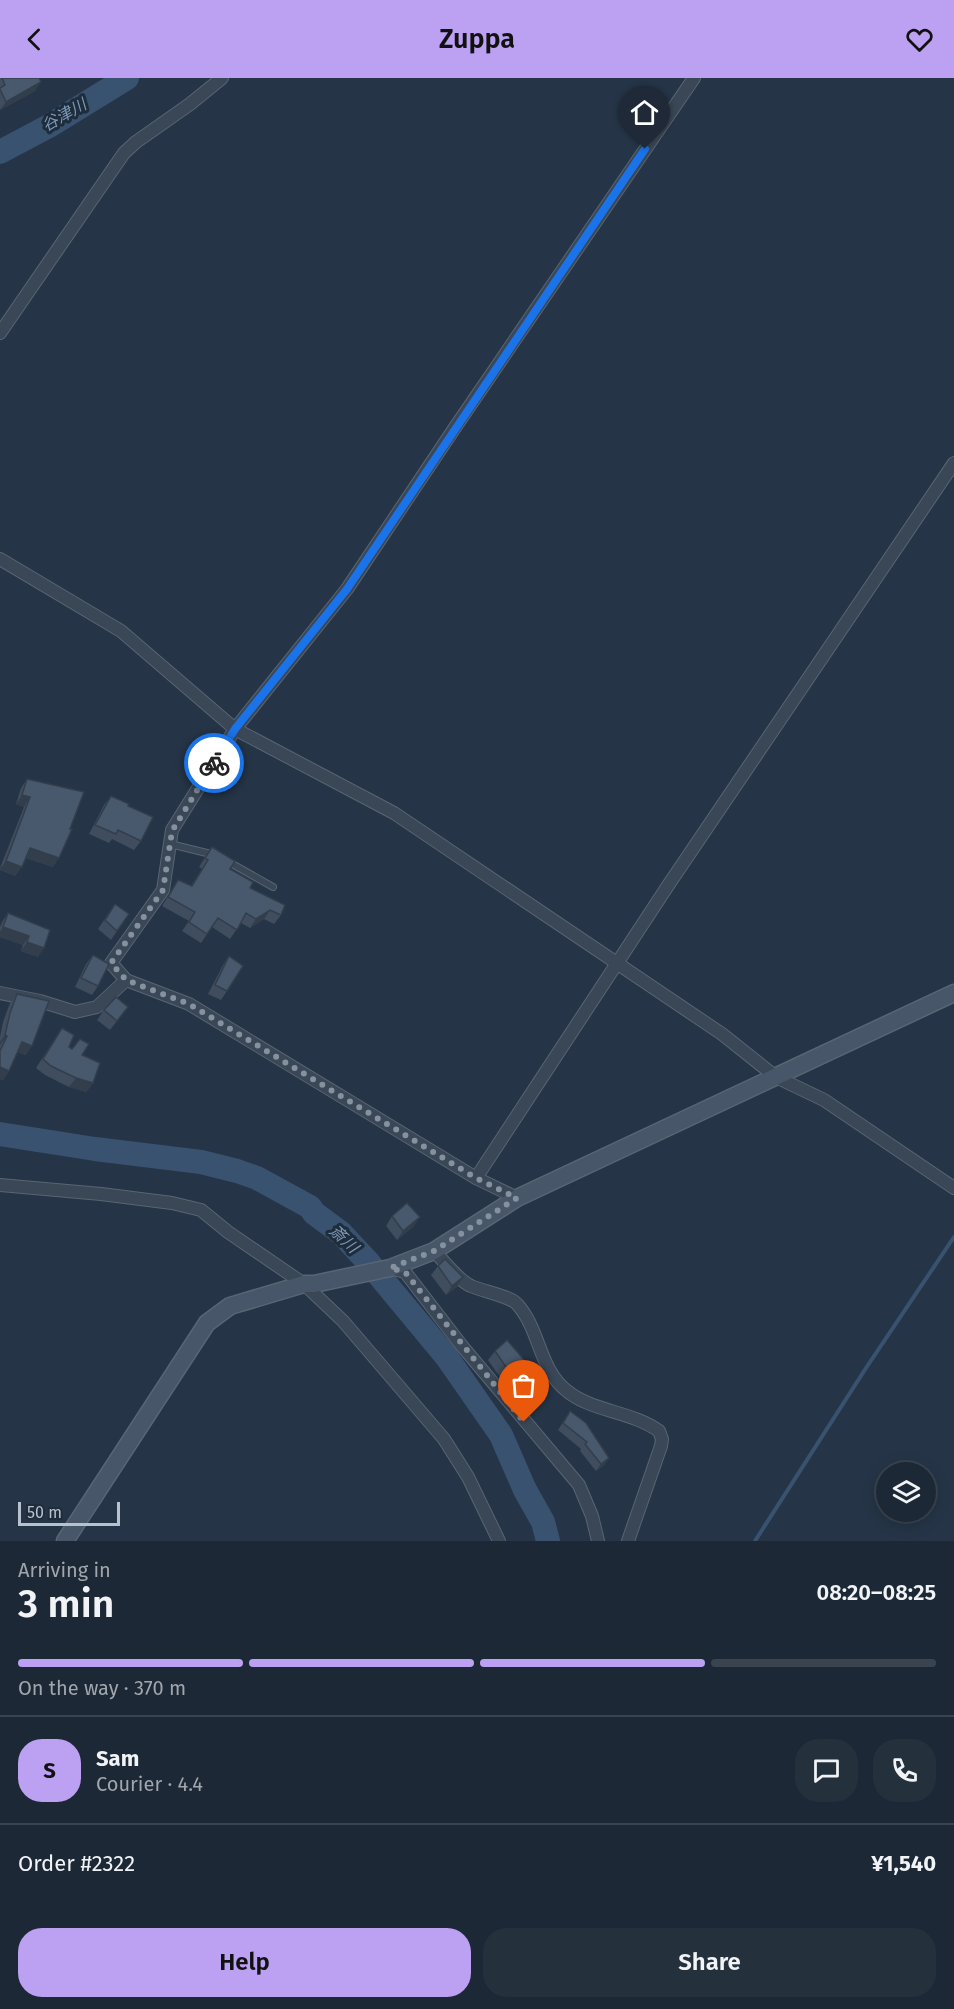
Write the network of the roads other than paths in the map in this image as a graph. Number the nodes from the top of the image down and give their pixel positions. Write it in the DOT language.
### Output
graph roads {
  1 [pos="222,78"];
  2 [pos="694,78"];
  3 [pos="0,333"];
  4 [pos="954,463"];
  5 [pos="0,559"];
  6 [pos="235,729"];
  7 [pos="170,844"];
  8 [pos="273,887"];
  9 [pos="617,965"];
  10 [pos="126,980"];
  11 [pos="0,993"];
  12 [pos="954,993"];
  13 [pos="776,1077"];
  14 [pos="476,1178"];
  15 [pos="0,1185"];
  16 [pos="954,1188"];
  17 [pos="517,1198"];
  18 [pos="434,1251"];
  19 [pos="390,1268"];
  20 [pos="309,1284"];
  21 [pos="65,1541"];
  22 [pos="499,1541"];
  23 [pos="598,1541"];
  24 [pos="628,1541"];
  1 -- 3 [label="street"];
  2 -- 6 [label="street"];
  4 -- 9 [label="street"];
  5 -- 6 [label="street"];
  6 -- 7 [label="street"];
  6 -- 9 [label="street"];
  7 -- 8 [label="lane"];
  7 -- 10 [label="street"];
  9 -- 13 [label="street"];
  9 -- 14 [label="street"];
  10 -- 11 [label="street"];
  10 -- 14 [label="street"];
  12 -- 13 [label="street"];
  13 -- 16 [label="street"];
  13 -- 17 [label="street"];
  14 -- 17 [label="street"];
  15 -- 20 [label="street"];
  17 -- 18 [label="street"];
  18 -- 19 [label="street"];
  18 -- 24 [label="street"];
  19 -- 20 [label="street"];
  19 -- 23 [label="street"];
  20 -- 21 [label="street"];
  20 -- 22 [label="street"];
}
